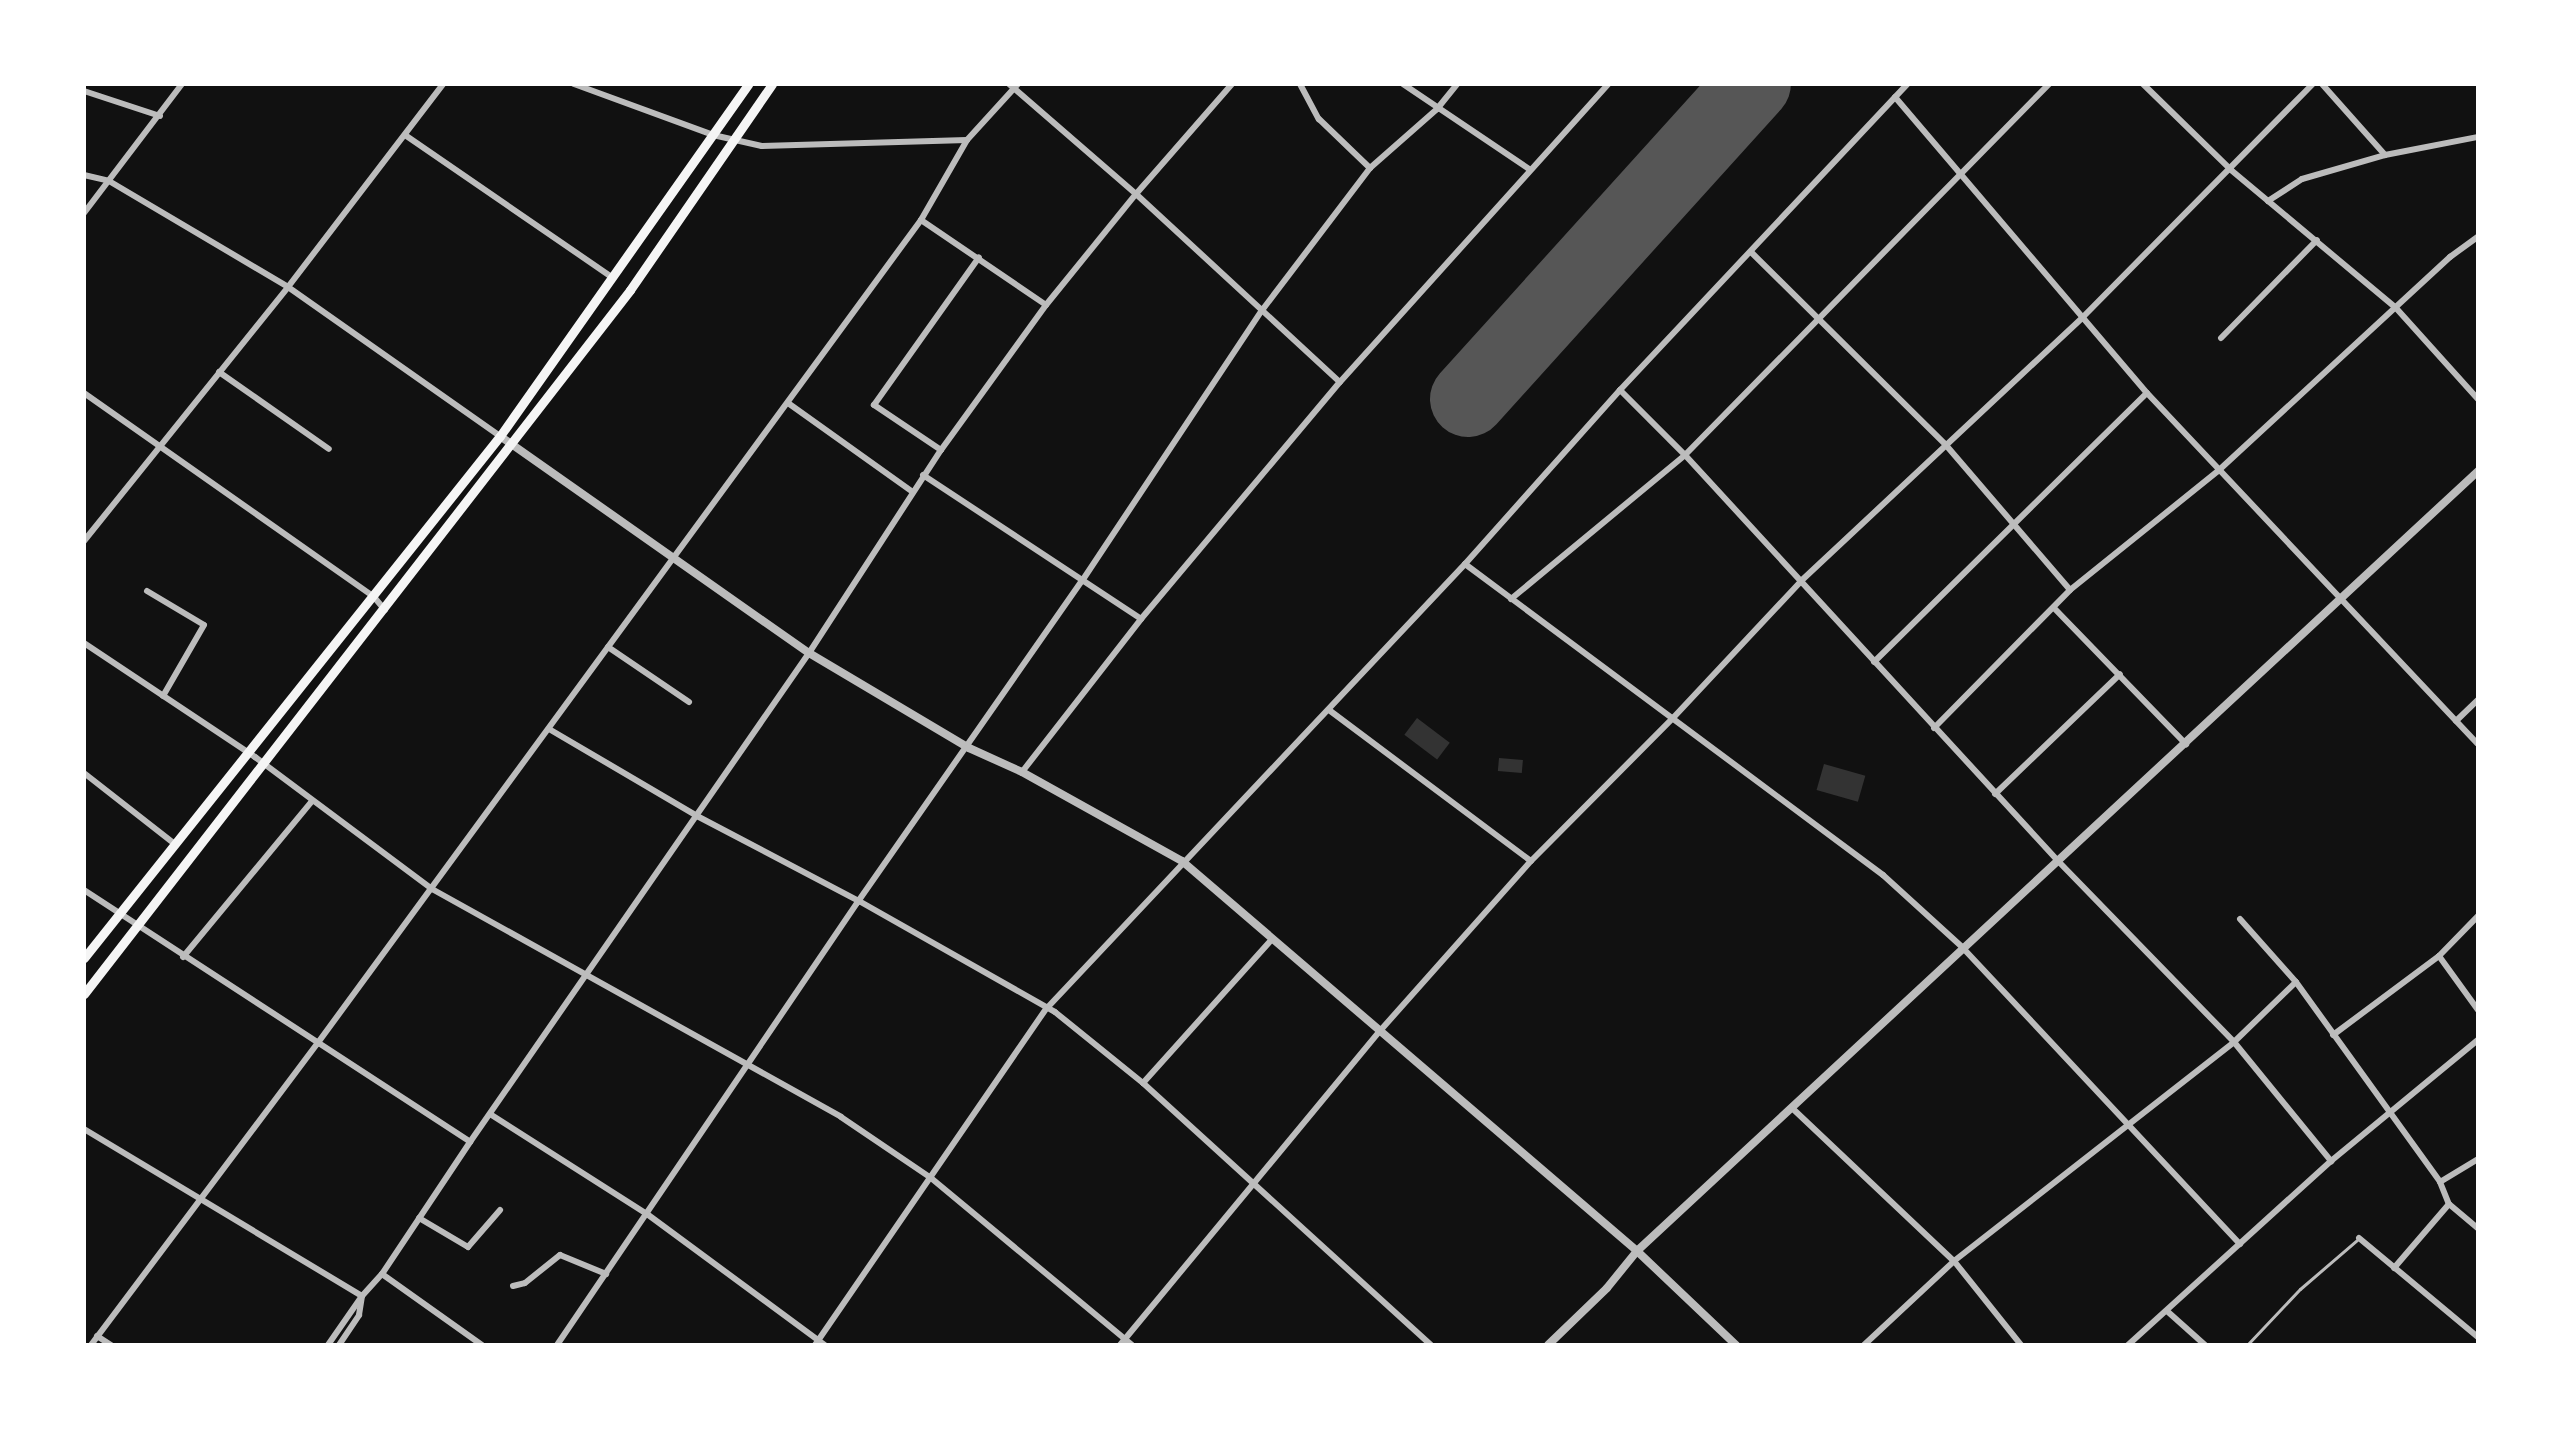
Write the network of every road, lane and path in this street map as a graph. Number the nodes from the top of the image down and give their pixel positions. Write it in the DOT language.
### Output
graph roads {
  1 [pos="182,84"];
  2 [pos="443,84"];
  3 [pos="574,84"];
  4 [pos="748,84"];
  5 [pos="772,84"];
  6 [pos="1232,84"];
  7 [pos="1300,84"];
  8 [pos="1403,84"];
  9 [pos="1457,84"];
  10 [pos="1608,84"];
  11 [pos="1907,84"];
  12 [pos="2049,84"];
  13 [pos="2143,84"];
  14 [pos="2313,84"];
  15 [pos="2322,84"];
  16 [pos="1013,85"];
  17 [pos="84,91"];
  18 [pos="1895,97"];
  19 [pos="1437,109"];
  20 [pos="160,116"];
  21 [pos="405,135"];
  22 [pos="713,135"];
  23 [pos="2478,137"];
  24 [pos="734,140"];
  25 [pos="967,140"];
  26 [pos="2385,155"];
  27 [pos="1370,168"];
  28 [pos="1529,169"];
  29 [pos="2231,170"];
  30 [pos="1962,174"];
  31 [pos="84,175"];
  32 [pos="109,181"];
  33 [pos="1136,194"];
  34 [pos="2268,201"];
  35 [pos="84,213"];
  36 [pos="921,220"];
  37 [pos="2478,237"];
  38 [pos="2317,240"];
  39 [pos="1752,253"];
  40 [pos="979,257"];
  41 [pos="614,279"];
  42 [pos="288,287"];
  43 [pos="1046,305"];
  44 [pos="2396,308"];
  45 [pos="1263,309"];
  46 [pos="1819,317"];
  47 [pos="2082,318"];
  48 [pos="2221,338"];
  49 [pos="219,372"];
  50 [pos="1340,382"];
  51 [pos="1620,390"];
  52 [pos="84,393"];
  53 [pos="2147,393"];
  54 [pos="2478,399"];
  55 [pos="788,403"];
  56 [pos="500,436"];
  57 [pos="160,444"];
  58 [pos="1945,444"];
  59 [pos="512,445"];
  60 [pos="329,449"];
  61 [pos="941,450"];
  62 [pos="1685,455"];
  63 [pos="2218,471"];
  64 [pos="2478,471"];
  65 [pos="923,475"];
  66 [pos="913,492"];
  67 [pos="2014,526"];
  68 [pos="84,541"];
  69 [pos="675,556"];
  70 [pos="1465,564"];
  71 [pos="1082,581"];
  72 [pos="1801,581"];
  73 [pos="2070,590"];
  74 [pos="147,591"];
  75 [pos="374,597"];
  76 [pos="2339,598"];
  77 [pos="1511,599"];
  78 [pos="2054,608"];
  79 [pos="385,610"];
  80 [pos="1141,619"];
  81 [pos="84,643"];
  82 [pos="608,647"];
  83 [pos="809,653"];
  84 [pos="1874,662"];
  85 [pos="2120,674"];
  86 [pos="163,696"];
  87 [pos="2478,700"];
  88 [pos="689,702"];
  89 [pos="1329,710"];
  90 [pos="1673,718"];
  91 [pos="2456,721"];
  92 [pos="1934,728"];
  93 [pos="549,729"];
  94 [pos="2186,744"];
  95 [pos="2478,744"];
  96 [pos="969,748"];
  97 [pos="249,753"];
  98 [pos="263,765"];
  99 [pos="1022,772"];
  100 [pos="84,773"];
  101 [pos="1995,794"];
  102 [pos="312,801"];
  103 [pos="697,816"];
  104 [pos="175,844"];
  105 [pos="1182,861"];
  106 [pos="1531,861"];
  107 [pos="2059,862"];
  108 [pos="432,889"];
  109 [pos="84,890"];
  110 [pos="859,901"];
  111 [pos="120,913"];
  112 [pos="2478,916"];
  113 [pos="2240,919"];
  114 [pos="137,927"];
  115 [pos="1272,939"];
  116 [pos="1962,947"];
  117 [pos="2439,956"];
  118 [pos="183,957"];
  119 [pos="84,958"];
  120 [pos="588,974"];
  121 [pos="2296,982"];
  122 [pos="84,994"];
  123 [pos="1047,1008"];
  124 [pos="2478,1010"];
  125 [pos="1379,1032"];
  126 [pos="2333,1035"];
  127 [pos="2478,1040"];
  128 [pos="2234,1042"];
  129 [pos="317,1044"];
  130 [pos="747,1066"];
  131 [pos="1143,1083"];
  132 [pos="1792,1108"];
  133 [pos="2389,1111"];
  134 [pos="490,1114"];
  135 [pos="2130,1124"];
  136 [pos="84,1129"];
  137 [pos="470,1142"];
  138 [pos="2478,1159"];
  139 [pos="2331,1161"];
  140 [pos="931,1178"];
  141 [pos="2440,1182"];
  142 [pos="1252,1185"];
  143 [pos="201,1200"];
  144 [pos="2449,1204"];
  145 [pos="500,1210"];
  146 [pos="647,1214"];
  147 [pos="419,1218"];
  148 [pos="2478,1228"];
  149 [pos="2359,1238"];
  150 [pos="2240,1244"];
  151 [pos="1637,1251"];
  152 [pos="1954,1261"];
  153 [pos="2394,1268"];
  154 [pos="382,1274"];
  155 [pos="606,1274"];
  156 [pos="513,1286"];
  157 [pos="362,1296"];
  158 [pos="2167,1311"];
  159 [pos="97,1336"];
  160 [pos="2478,1337"];
  161 [pos="1123,1342"];
  162 [pos="820,1343"];
  163 [pos="91,1345"];
  164 [pos="111,1345"];
  165 [pos="328,1345"];
  166 [pos="339,1345"];
  167 [pos="482,1345"];
  168 [pos="557,1345"];
  169 [pos="1132,1345"];
  170 [pos="1431,1345"];
  171 [pos="1548,1345"];
  172 [pos="1736,1345"];
  173 [pos="1864,1345"];
  174 [pos="2021,1345"];
  175 [pos="2128,1345"];
  176 [pos="2205,1345"];
  177 [pos="2247,1345"];
  1 -- 20 [label="street"];
  2 -- 21 [label="street"];
  3 -- 22 [label="street"];
  4 -- 22 [label="main road"];
  5 -- 24 [label="main road"];
  6 -- 33 [label="street"];
  7 -- 27 [label="street"];
  8 -- 19 [label="street"];
  9 -- 19 [label="street"];
  10 -- 28 [label="street"];
  11 -- 18 [label="street"];
  12 -- 30 [label="street"];
  13 -- 29 [label="street"];
  14 -- 29 [label="street"];
  15 -- 26 [label="street"];
  16 -- 25 [label="street"];
  16 -- 33 [label="street"];
  17 -- 20 [label="street"];
  18 -- 30 [label="street"];
  18 -- 39 [label="street"];
  19 -- 27 [label="street"];
  19 -- 28 [label="street"];
  20 -- 32 [label="street"];
  21 -- 41 [label="street"];
  21 -- 42 [label="street"];
  22 -- 24 [label="street"];
  22 -- 41 [label="main road"];
  23 -- 26 [label="street"];
  24 -- 25 [label="street"];
  24 -- 59 [label="main road"];
  25 -- 36 [label="street"];
  26 -- 34 [label="street"];
  27 -- 45 [label="street"];
  28 -- 50 [label="street"];
  29 -- 34 [label="street"];
  29 -- 47 [label="street"];
  30 -- 46 [label="street"];
  30 -- 47 [label="street"];
  31 -- 32 [label="street"];
  32 -- 35 [label="street"];
  32 -- 42 [label="street"];
  33 -- 43 [label="street"];
  33 -- 45 [label="street"];
  34 -- 38 [label="street"];
  36 -- 40 [label="street"];
  36 -- 55 [label="street"];
  37 -- 44 [label="street"];
  38 -- 44 [label="street"];
  38 -- 48 [label="street"];
  39 -- 46 [label="street"];
  39 -- 51 [label="street"];
  40 -- 43 [label="street"];
  40 -- 61 [label="street"];
  41 -- 56 [label="main road"];
  42 -- 49 [label="street"];
  42 -- 56 [label="street"];
  43 -- 61 [label="street"];
  44 -- 54 [label="street"];
  44 -- 63 [label="street"];
  45 -- 50 [label="street"];
  45 -- 71 [label="street"];
  46 -- 58 [label="street"];
  46 -- 62 [label="street"];
  47 -- 53 [label="street"];
  47 -- 58 [label="street"];
  49 -- 57 [label="street"];
  49 -- 60 [label="street"];
  50 -- 80 [label="street"];
  51 -- 62 [label="street"];
  51 -- 70 [label="street"];
  52 -- 57 [label="street"];
  53 -- 63 [label="street"];
  53 -- 67 [label="street"];
  55 -- 66 [label="street"];
  55 -- 69 [label="street"];
  56 -- 59 [label="street"];
  56 -- 75 [label="main road"];
  57 -- 68 [label="street"];
  57 -- 75 [label="street"];
  58 -- 67 [label="street"];
  58 -- 72 [label="street"];
  59 -- 69 [label="street"];
  59 -- 79 [label="main road"];
  61 -- 65 [label="street"];
  62 -- 72 [label="street"];
  62 -- 77 [label="street"];
  63 -- 73 [label="street"];
  63 -- 76 [label="street"];
  64 -- 76 [label="street"];
  65 -- 66 [label="street"];
  65 -- 71 [label="street"];
  66 -- 83 [label="street"];
  67 -- 73 [label="street"];
  67 -- 84 [label="street"];
  69 -- 82 [label="street"];
  69 -- 83 [label="street"];
  70 -- 77 [label="street"];
  70 -- 89 [label="street"];
  71 -- 80 [label="street"];
  71 -- 96 [label="street"];
  72 -- 84 [label="street"];
  72 -- 90 [label="street"];
  73 -- 78 [label="street"];
  74 -- 86 [label="street"];
  75 -- 79 [label="street"];
  75 -- 97 [label="main road"];
  76 -- 91 [label="street"];
  76 -- 94 [label="street"];
  77 -- 90 [label="street"];
  78 -- 85 [label="street"];
  78 -- 92 [label="street"];
  79 -- 98 [label="main road"];
  80 -- 99 [label="street"];
  81 -- 86 [label="street"];
  82 -- 88 [label="street"];
  82 -- 93 [label="street"];
  83 -- 96 [label="street"];
  83 -- 103 [label="street"];
  84 -- 92 [label="street"];
  85 -- 94 [label="street"];
  85 -- 101 [label="street"];
  86 -- 97 [label="street"];
  87 -- 91 [label="street"];
  89 -- 105 [label="street"];
  89 -- 106 [label="street"];
  90 -- 106 [label="street"];
  90 -- 116 [label="street"];
  91 -- 95 [label="street"];
  92 -- 101 [label="street"];
  93 -- 103 [label="street"];
  93 -- 108 [label="street"];
  94 -- 107 [label="street"];
  96 -- 99 [label="street"];
  96 -- 110 [label="street"];
  97 -- 98 [label="street"];
  97 -- 104 [label="main road"];
  98 -- 102 [label="street"];
  98 -- 114 [label="main road"];
  99 -- 105 [label="street"];
  100 -- 104 [label="street"];
  101 -- 107 [label="street"];
  102 -- 108 [label="street"];
  102 -- 118 [label="street"];
  103 -- 110 [label="street"];
  103 -- 120 [label="street"];
  104 -- 111 [label="main road"];
  105 -- 115 [label="street"];
  105 -- 123 [label="street"];
  106 -- 125 [label="street"];
  107 -- 116 [label="street"];
  107 -- 128 [label="street"];
  108 -- 120 [label="street"];
  108 -- 129 [label="street"];
  109 -- 111 [label="street"];
  110 -- 123 [label="street"];
  110 -- 130 [label="street"];
  111 -- 114 [label="street"];
  111 -- 119 [label="main road"];
  112 -- 117 [label="street"];
  113 -- 121 [label="street"];
  114 -- 118 [label="street"];
  114 -- 122 [label="main road"];
  115 -- 125 [label="street"];
  115 -- 131 [label="street"];
  116 -- 132 [label="street"];
  116 -- 135 [label="street"];
  117 -- 124 [label="street"];
  117 -- 126 [label="street"];
  118 -- 129 [label="street"];
  120 -- 130 [label="street"];
  120 -- 134 [label="street"];
  121 -- 126 [label="street"];
  121 -- 128 [label="street"];
  123 -- 131 [label="street"];
  123 -- 140 [label="street"];
  125 -- 142 [label="street"];
  125 -- 151 [label="street"];
  126 -- 133 [label="street"];
  127 -- 133 [label="street"];
  128 -- 135 [label="street"];
  128 -- 139 [label="street"];
  129 -- 137 [label="street"];
  129 -- 143 [label="street"];
  130 -- 140 [label="street"];
  130 -- 146 [label="street"];
  131 -- 142 [label="street"];
  132 -- 151 [label="street"];
  132 -- 152 [label="street"];
  133 -- 139 [label="street"];
  133 -- 141 [label="street"];
  134 -- 137 [label="street"];
  134 -- 146 [label="street"];
  135 -- 150 [label="street"];
  135 -- 152 [label="street"];
  136 -- 143 [label="street"];
  137 -- 147 [label="street"];
  138 -- 141 [label="street"];
  139 -- 150 [label="street"];
  140 -- 161 [label="street"];
  140 -- 162 [label="street"];
  141 -- 144 [label="street"];
  142 -- 161 [label="street"];
  142 -- 170 [label="street"];
  143 -- 157 [label="street"];
  143 -- 159 [label="street"];
  144 -- 148 [label="street"];
  144 -- 153 [label="street"];
  145 -- 147 [label="street"];
  146 -- 155 [label="street"];
  146 -- 162 [label="street"];
  147 -- 154 [label="street"];
  149 -- 153 [label="street"];
  149 -- 177 [label="lane"];
  150 -- 158 [label="street"];
  151 -- 171 [label="street"];
  151 -- 172 [label="street"];
  152 -- 173 [label="street"];
  152 -- 174 [label="street"];
  153 -- 160 [label="street"];
  154 -- 157 [label="street"];
  154 -- 167 [label="street"];
  155 -- 156 [label="street"];
  155 -- 168 [label="street"];
  157 -- 165 [label="street"];
  157 -- 166 [label="street"];
  158 -- 175 [label="street"];
  158 -- 176 [label="street"];
  159 -- 163 [label="street"];
  159 -- 164 [label="street"];
  161 -- 169 [label="street"];
}
